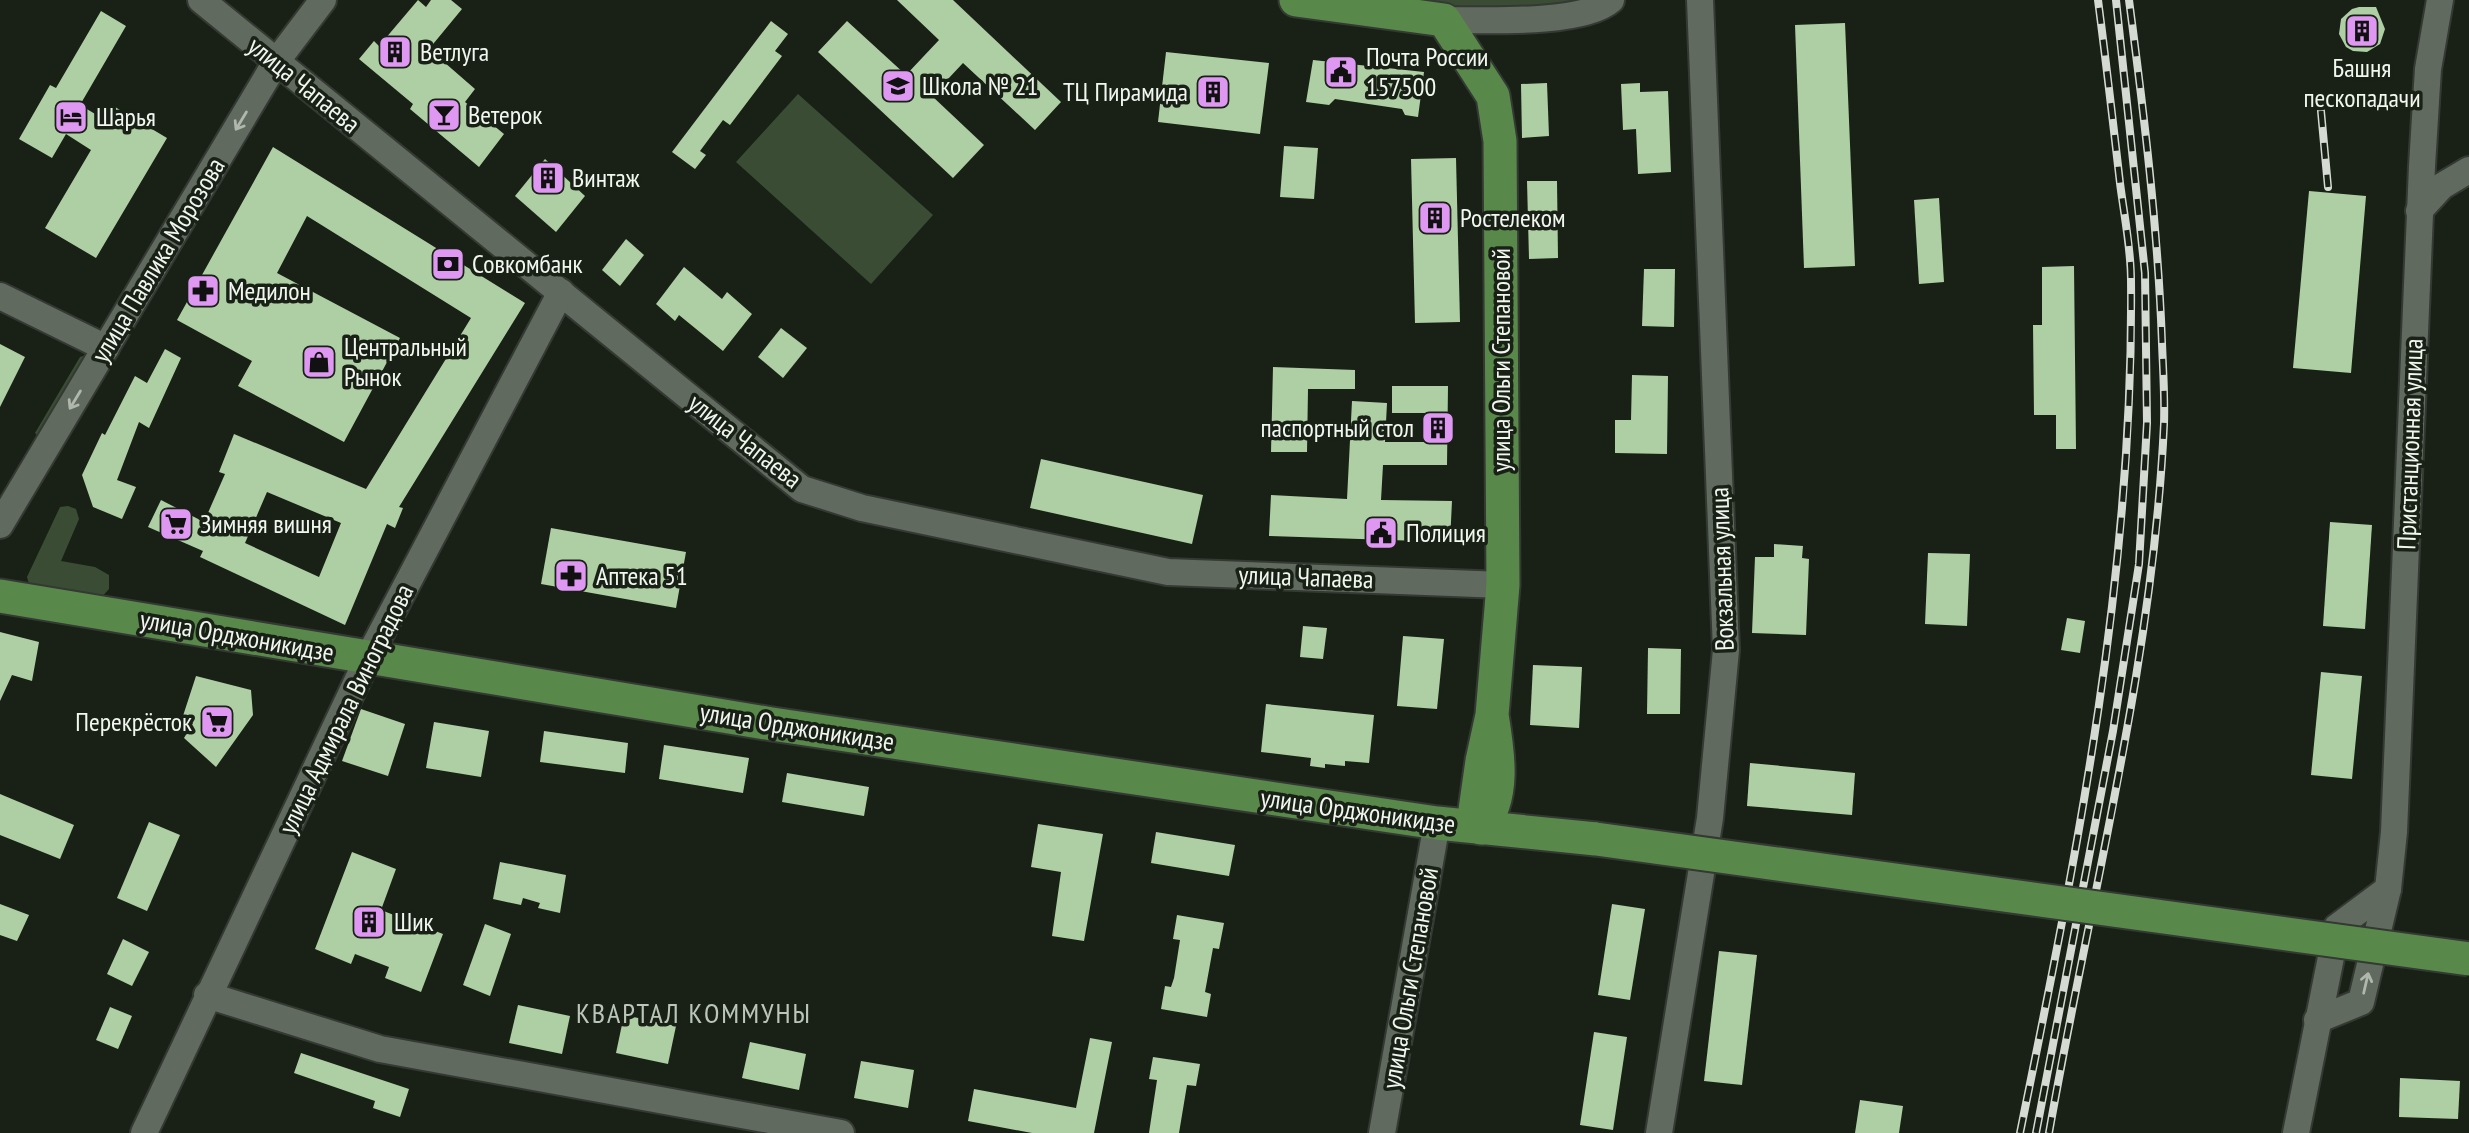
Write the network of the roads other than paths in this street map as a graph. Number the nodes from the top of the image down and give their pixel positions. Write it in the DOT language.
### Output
graph roads {
  1 [pos="201,0"];
  2 [pos="323,0"];
  3 [pos="1296,0"];
  4 [pos="1611,0"];
  5 [pos="1700,0"];
  6 [pos="2440,0"];
  7 [pos="1409,8"];
  8 [pos="1444,20"];
  9 [pos="276,62"];
  10 [pos="2422,166"];
  11 [pos="2462,173"];
  12 [pos="2419,211"];
  13 [pos="561,292"];
  14 [pos="0,296"];
  15 [pos="106,348"];
  16 [pos="0,525"];
  17 [pos="1503,585"];
  18 [pos="0,596"];
  19 [pos="368,658"];
  20 [pos="1490,761"];
  21 [pos="1437,823"];
  22 [pos="1481,828"];
  23 [pos="1553,834"];
  24 [pos="2388,889"];
  25 [pos="2469,959"];
  26 [pos="207,995"];
  27 [pos="2317,1020"];
  28 [pos="144,1133"];
  29 [pos="841,1133"];
  30 [pos="1382,1133"];
  31 [pos="1659,1133"];
  32 [pos="2296,1133"];
  1 -- 9 [label="street, улица Чапаева"];
  2 -- 9 [label="street, улица Павлика Морозова"];
  3 -- 7 [label="main road"];
  4 -- 8 [label="street"];
  5 -- 31 [label="street, Вокзальная улица"];
  6 -- 10 [label="street, Пристанционная улица"];
  7 -- 8 [label="main road"];
  8 -- 17 [label="main road, улица Ольги Степановой"];
  9 -- 13 [label="street, улица Чапаева"];
  9 -- 15 [label="street, улица Павлика Морозова, one-way"];
  10 -- 11 [label="street"];
  10 -- 12 [label="street, Пристанционная улица"];
  11 -- 12 [label="street"];
  12 -- 24 [label="street, Пристанционная улица"];
  13 -- 17 [label="street, улица Чапаева"];
  13 -- 19 [label="street, улица Адмирала Виноградова"];
  14 -- 15 [label="street"];
  15 -- 16 [label="street, улица Павлика Морозова, one-way"];
  17 -- 20 [label="main road, улица Ольги Степановой"];
  18 -- 19 [label="main road, улица Орджоникидзе"];
  19 -- 21 [label="main road, улица Орджоникидзе"];
  19 -- 26 [label="street, улица Адмирала Виноградова"];
  20 -- 21 [label="main road"];
  20 -- 22 [label="main road, улица Ольги Степановой"];
  20 -- 23 [label="main road"];
  21 -- 22 [label="main road, улица Орджоникидзе"];
  21 -- 30 [label="street, улица Ольги Степановой"];
  22 -- 23 [label="main road, улица Орджоникидзе"];
  23 -- 25 [label="main road, улица Орджоникидзе, bridge"];
  24 -- 27 [label="street"];
  27 -- 24 [label="street, Пристанционная улица, one-way"];
  26 -- 28 [label="street, улица Адмирала Виноградова"];
  26 -- 29 [label="street"];
  27 -- 32 [label="street"];
}
